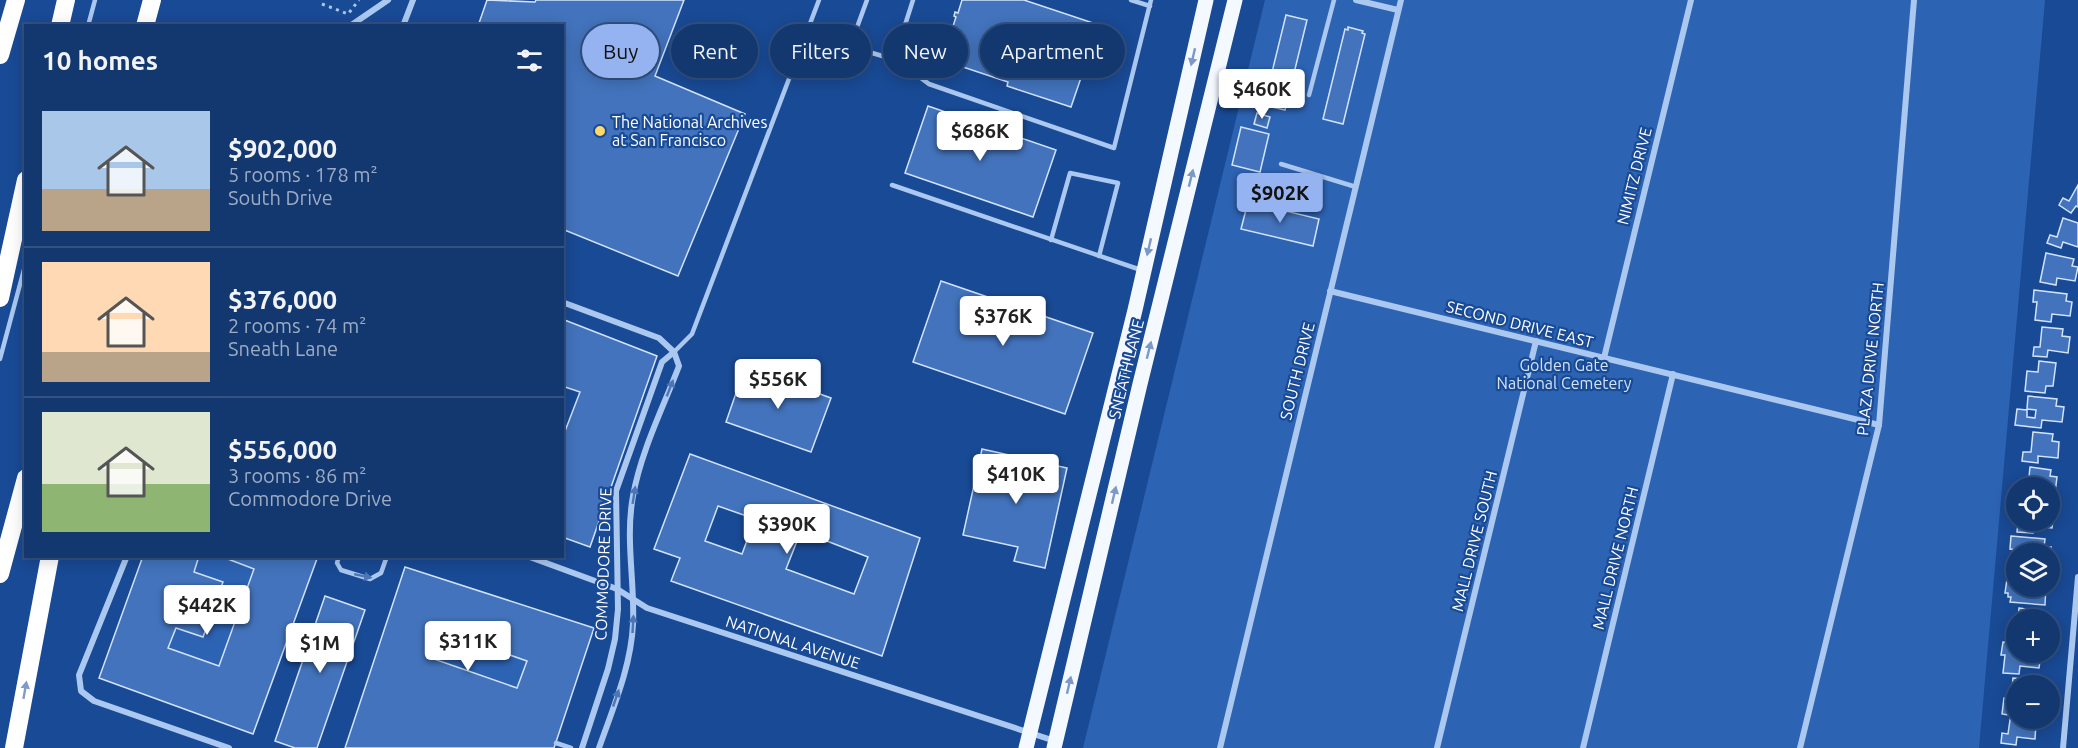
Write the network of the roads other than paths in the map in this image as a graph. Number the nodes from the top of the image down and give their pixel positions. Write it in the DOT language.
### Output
graph roads {
  1 [pos="16,0"];
  2 [pos="66,0"];
  3 [pos="95,0"];
  4 [pos="152,0"];
  5 [pos="157,0"];
  6 [pos="388,0"];
  7 [pos="413,0"];
  8 [pos="819,0"];
  9 [pos="867,0"];
  10 [pos="913,0"];
  11 [pos="1131,0"];
  12 [pos="1151,0"];
  13 [pos="1206,0"];
  14 [pos="1235,0"];
  15 [pos="1334,0"];
  16 [pos="1356,0"];
  17 [pos="1401,0"];
  18 [pos="1691,0"];
  19 [pos="1914,0"];
  20 [pos="1150,6"];
  21 [pos="1398,10"];
  22 [pos="60,24"];
  23 [pos="89,24"];
  24 [pos="146,24"];
  25 [pos="152,24"];
  26 [pos="353,24"];
  27 [pos="404,24"];
  28 [pos="905,24"];
  29 [pos="0,55"];
  30 [pos="883,56"];
  31 [pos="919,78"];
  32 [pos="1309,95"];
  33 [pos="1281,164"];
  34 [pos="892,185"];
  35 [pos="1356,187"];
  36 [pos="24,189"];
  37 [pos="1051,240"];
  38 [pos="1099,256"];
  39 [pos="24,269"];
  40 [pos="1144,271"];
  41 [pos="1330,291"];
  42 [pos="0,298"];
  43 [pos="564,303"];
  44 [pos="1536,341"];
  45 [pos="674,352"];
  46 [pos="1604,358"];
  47 [pos="0,359"];
  48 [pos="1673,374"];
  49 [pos="1879,424"];
  50 [pos="24,485"];
  51 [pos="8,544"];
  52 [pos="50,558"];
  53 [pos="126,558"];
  54 [pos="338,558"];
  55 [pos="386,558"];
  56 [pos="532,558"];
  57 [pos="0,574"];
  58 [pos="2078,577"];
  59 [pos="0,587"];
  60 [pos="617,589"];
  61 [pos="633,600"];
  62 [pos="1028,740"];
  63 [pos="556,743"];
  64 [pos="1055,745"];
  65 [pos="14,748"];
  66 [pos="229,748"];
  67 [pos="572,748"];
  68 [pos="582,748"];
  69 [pos="599,748"];
  70 [pos="1220,748"];
  71 [pos="1437,748"];
  72 [pos="1583,748"];
  73 [pos="1800,748"];
  74 [pos="2063,748"];
  1 -- 29 [label="highway"];
  2 -- 22 [label="highway"];
  3 -- 23 [label="lane"];
  4 -- 24 [label="highway"];
  5 -- 25 [label="highway"];
  6 -- 26 [label="street"];
  7 -- 27 [label="street"];
  8 -- 45 [label="lane"];
  9 -- 30 [label="lane"];
  10 -- 28 [label="lane"];
  11 -- 20 [label="lane"];
  12 -- 20 [label="lane"];
  13 -- 40 [label="main road, SNEATH LANE, one-way"];
  64 -- 14 [label="main road, SNEATH LANE, one-way"];
  15 -- 32 [label="lane"];
  16 -- 21 [label="street"];
  17 -- 21 [label="street, SOUTH DRIVE"];
  18 -- 46 [label="street, NIMITZ DRIVE"];
  19 -- 49 [label="street, PLAZA DRIVE NORTH"];
  20 -- 31 [label="lane"];
  21 -- 35 [label="street, SOUTH DRIVE"];
  33 -- 35 [label="lane"];
  34 -- 37 [label="lane"];
  35 -- 41 [label="street, SOUTH DRIVE"];
  36 -- 42 [label="highway"];
  37 -- 38 [label="lane"];
  37 -- 38 [label="lane"];
  38 -- 40 [label="lane"];
  39 -- 47 [label="lane"];
  40 -- 62 [label="main road, SNEATH LANE"];
  41 -- 44 [label="street, SECOND DRIVE EAST"];
  41 -- 70 [label="street, SOUTH DRIVE"];
  43 -- 45 [label="street"];
  44 -- 46 [label="street, SECOND DRIVE EAST"];
  44 -- 71 [label="street, MALL DRIVE SOUTH"];
  45 -- 60 [label="street, COMMODORE DRIVE"];
  61 -- 45 [label="street, COMMODORE DRIVE, one-way"];
  46 -- 48 [label="street, SECOND DRIVE EAST"];
  48 -- 49 [label="street, SECOND DRIVE EAST"];
  48 -- 72 [label="street, MALL DRIVE NORTH"];
  49 -- 73 [label="street, PLAZA DRIVE NORTH"];
  50 -- 51 [label="highway"];
  51 -- 57 [label="highway"];
  51 -- 59 [label="highway"];
  65 -- 52 [label="highway, one-way"];
  53 -- 66 [label="street"];
  54 -- 55 [label="lane, one-way"];
  56 -- 60 [label="street, NATIONAL AVENUE"];
  58 -- 74 [label="street"];
  60 -- 61 [label="street, NATIONAL AVENUE"];
  60 -- 68 [label="street, COMMODORE DRIVE"];
  61 -- 62 [label="street, NATIONAL AVENUE"];
  69 -- 61 [label="street, COMMODORE DRIVE, one-way"];
  62 -- 64 [label="street, NATIONAL AVENUE"];
  63 -- 67 [label="lane"];
}
